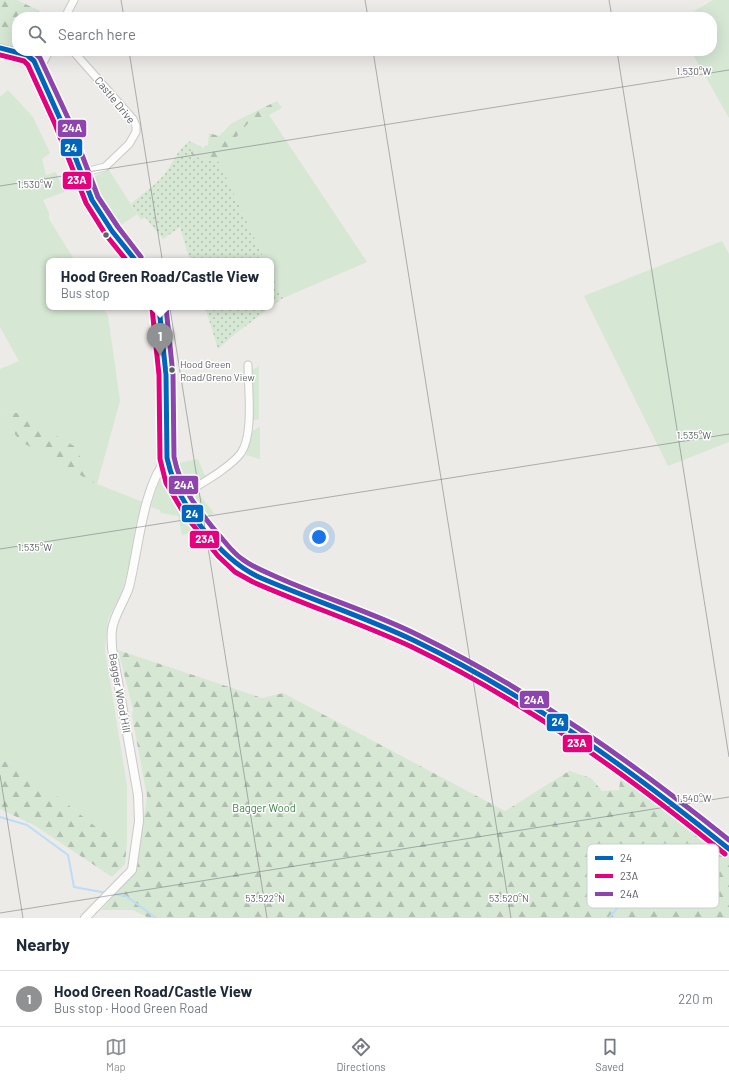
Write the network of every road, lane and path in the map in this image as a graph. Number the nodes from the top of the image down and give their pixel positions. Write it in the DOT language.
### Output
graph roads {
  1 [pos="74,0"];
  2 [pos="68,12"];
  3 [pos="0,48"];
  4 [pos="12,51"];
  5 [pos="28,56"];
  6 [pos="46,56"];
  7 [pos="78,56"];
  8 [pos="39,71"];
  9 [pos="81,173"];
  10 [pos="134,258"];
  11 [pos="158,310"];
  12 [pos="248,365"];
  13 [pos="167,458"];
  14 [pos="181,496"];
  15 [pos="729,849"];
  16 [pos="85,918"];
  1 -- 2 [label="street"];
  3 -- 4 [label="street"];
  5 -- 8 [label="street"];
  6 -- 8 [label="street"];
  7 -- 9 [label="street, Castle Drive"];
  8 -- 9 [label="street"];
  9 -- 10 [label="street"];
  11 -- 13 [label="street"];
  12 -- 14 [label="street"];
  13 -- 14 [label="street"];
  13 -- 16 [label="street, Bagger Wood Hill"];
  14 -- 15 [label="street"];
}
